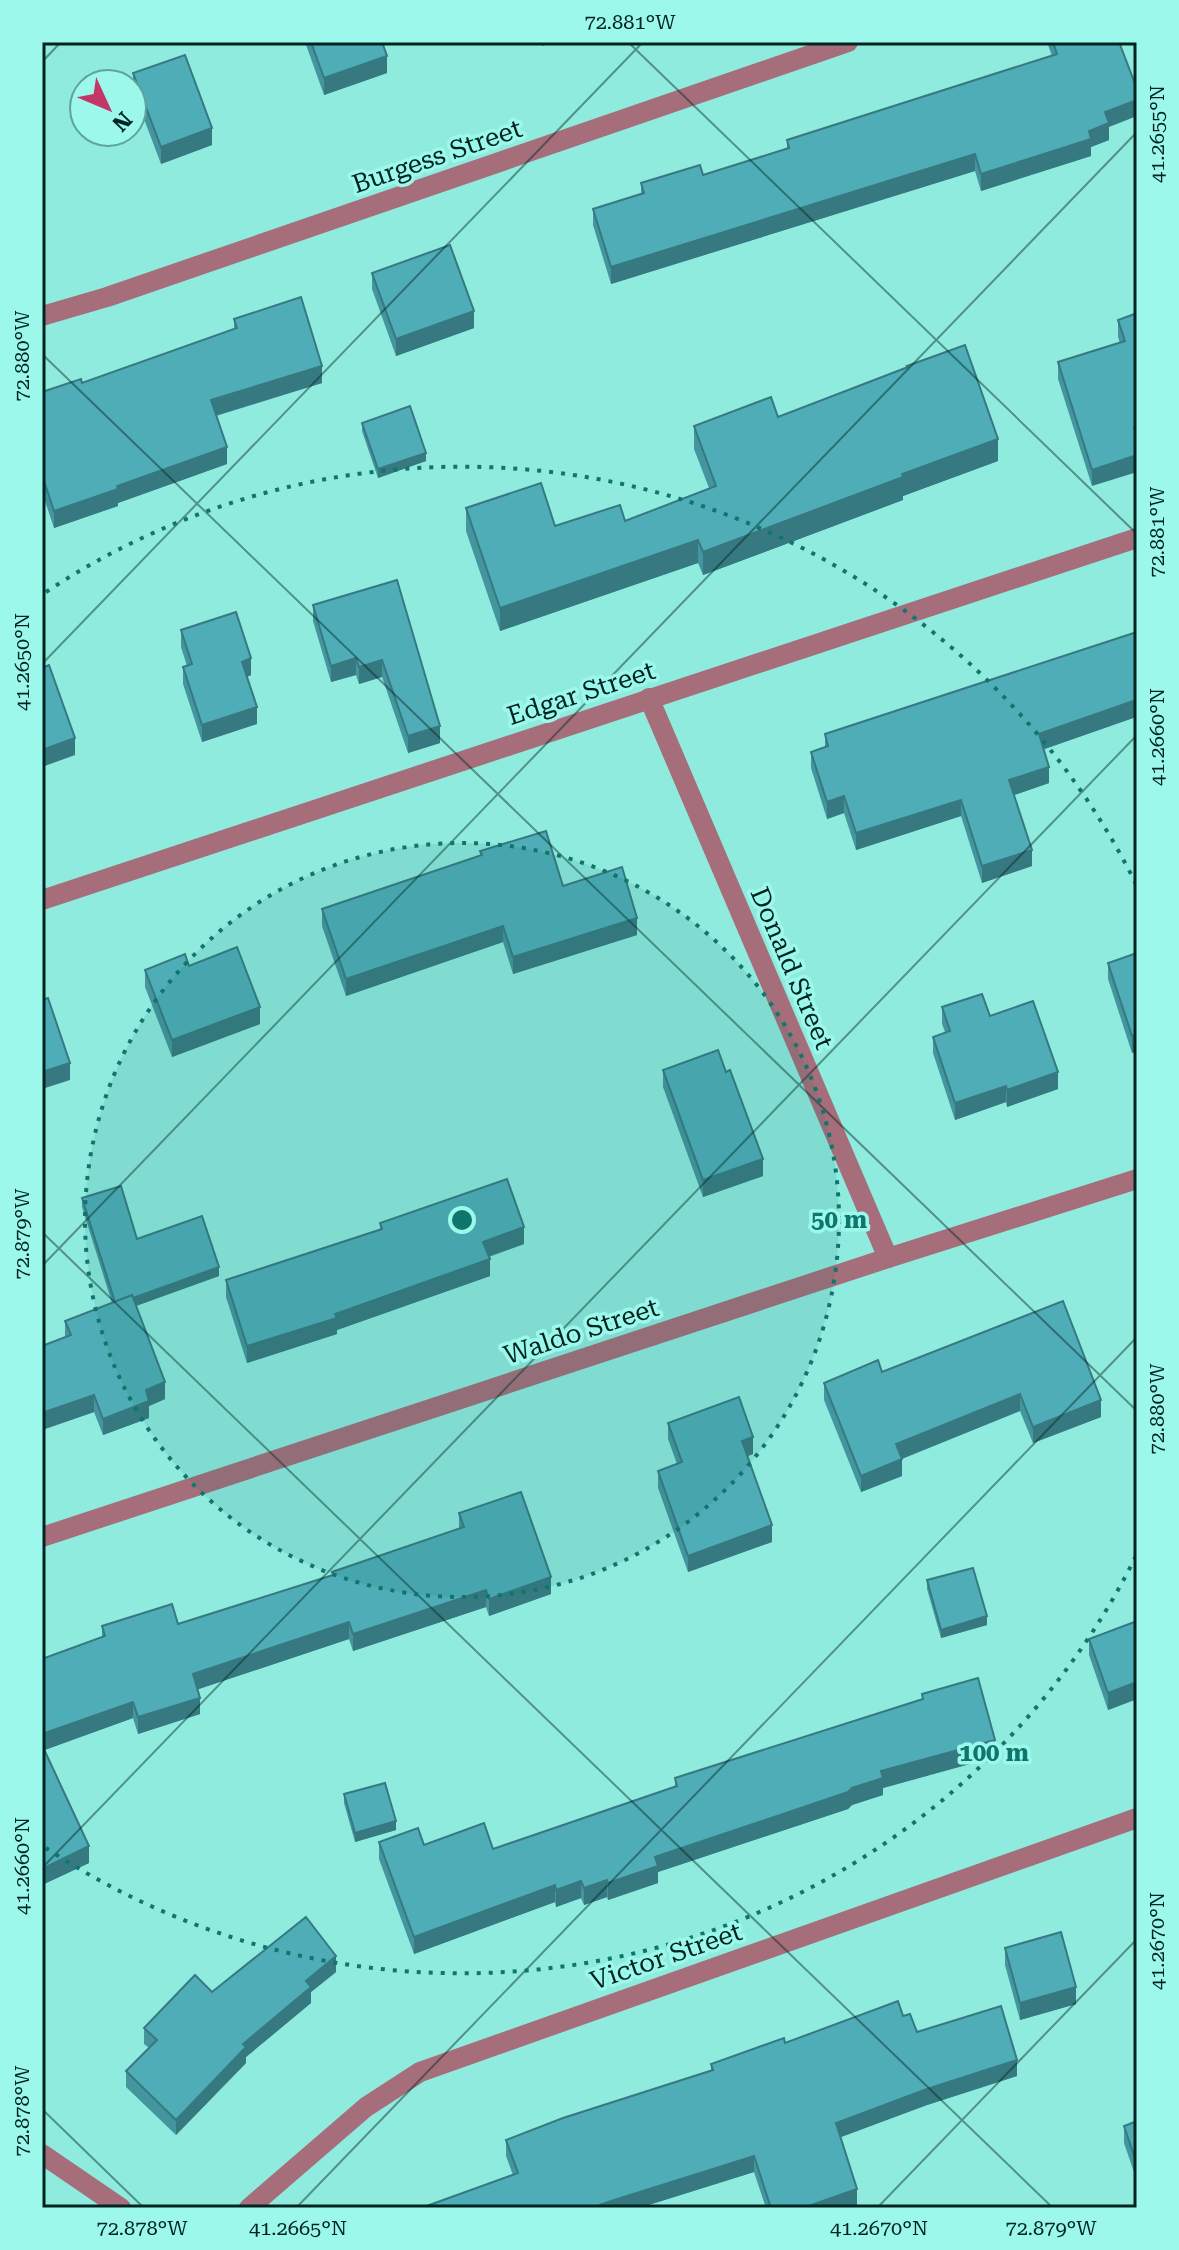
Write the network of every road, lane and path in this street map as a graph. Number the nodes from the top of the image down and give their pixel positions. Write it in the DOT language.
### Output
graph roads {
  1 [pos="848,42"];
  2 [pos="42,316"];
  3 [pos="1137,538"];
  4 [pos="649,698"];
  5 [pos="42,900"];
  6 [pos="1137,1179"];
  7 [pos="888,1258"];
  8 [pos="42,1537"];
  9 [pos="1137,1818"];
  10 [pos="42,2154"];
  11 [pos="121,2208"];
  12 [pos="249,2208"];
  1 -- 2 [label="street, Burgess Street"];
  3 -- 4 [label="street, Edgar Street"];
  4 -- 5 [label="street, Edgar Street"];
  4 -- 7 [label="street, Donald Street"];
  6 -- 7 [label="street, Waldo Street"];
  7 -- 8 [label="street, Waldo Street"];
  9 -- 12 [label="street, Victor Street"];
  10 -- 11 [label="street"];
}
